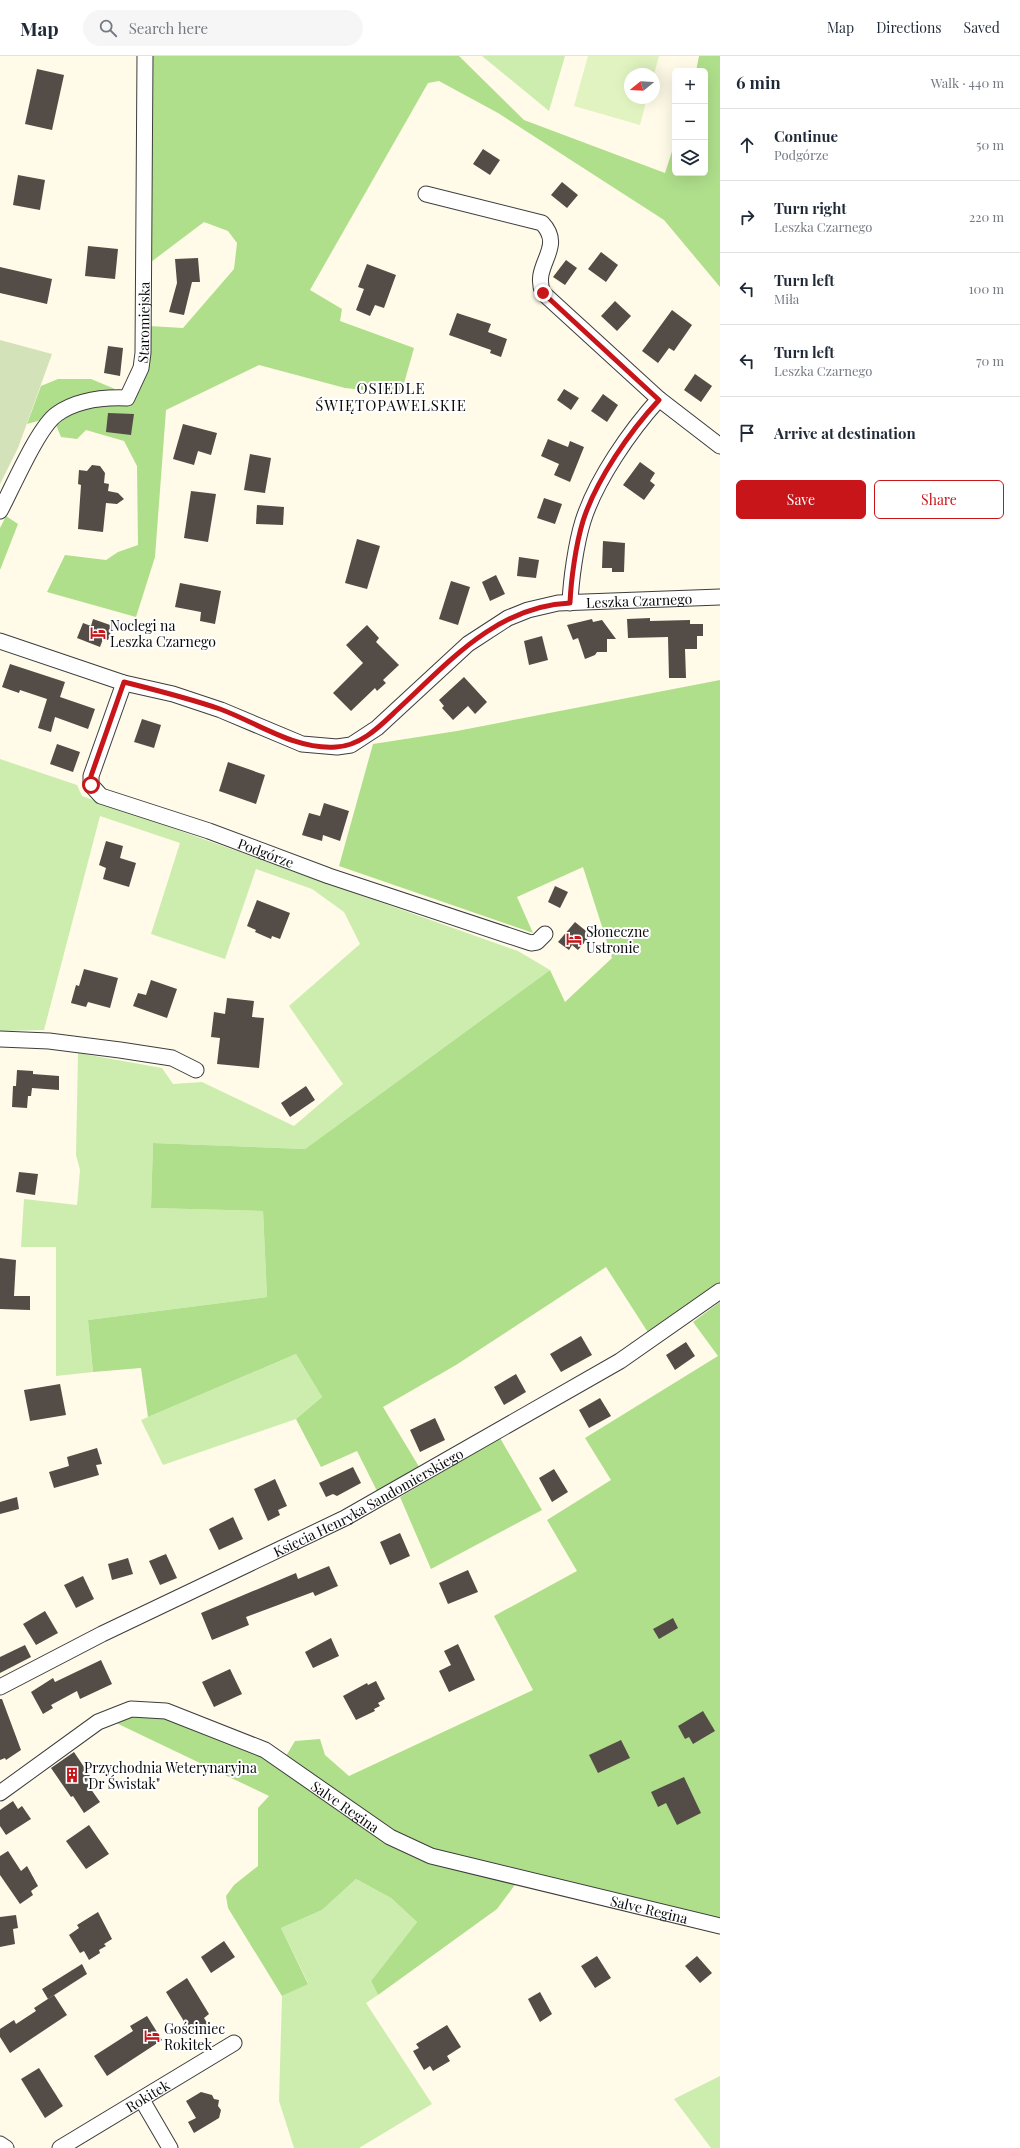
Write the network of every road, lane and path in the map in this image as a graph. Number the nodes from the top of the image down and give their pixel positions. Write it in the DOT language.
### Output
graph roads {
  1 [pos="145,56"];
  2 [pos="426,194"];
  3 [pos="659,400"];
  4 [pos="720,446"];
  5 [pos="0,512"];
  6 [pos="720,597"];
  7 [pos="570,603"];
  8 [pos="0,641"];
  9 [pos="124,682"];
  10 [pos="545,934"];
  11 [pos="0,1039"];
  12 [pos="196,1070"];
  13 [pos="720,1291"];
  14 [pos="0,1687"];
  15 [pos="0,1793"];
  16 [pos="720,1926"];
  17 [pos="234,2043"];
  18 [pos="142,2100"];
  19 [pos="0,2144"];
  20 [pos="6,2148"];
  21 [pos="60,2148"];
  22 [pos="170,2148"];
  1 -- 5 [label="street, Staromiejska"];
  2 -- 3 [label="street"];
  3 -- 4 [label="street"];
  3 -- 7 [label="street"];
  6 -- 7 [label="street, Leszka Czarnego"];
  7 -- 9 [label="street, Leszka Czarnego"];
  8 -- 9 [label="street, Leszka Czarnego"];
  9 -- 10 [label="street, Podgórze"];
  11 -- 12 [label="street"];
  13 -- 14 [label="street, Księcia Henryka Sandomierskiego"];
  15 -- 16 [label="street, Salve Regina"];
  17 -- 18 [label="street, Rokitek"];
  18 -- 21 [label="street, Rokitek"];
  18 -- 22 [label="street"];
  19 -- 20 [label="street"];
}
